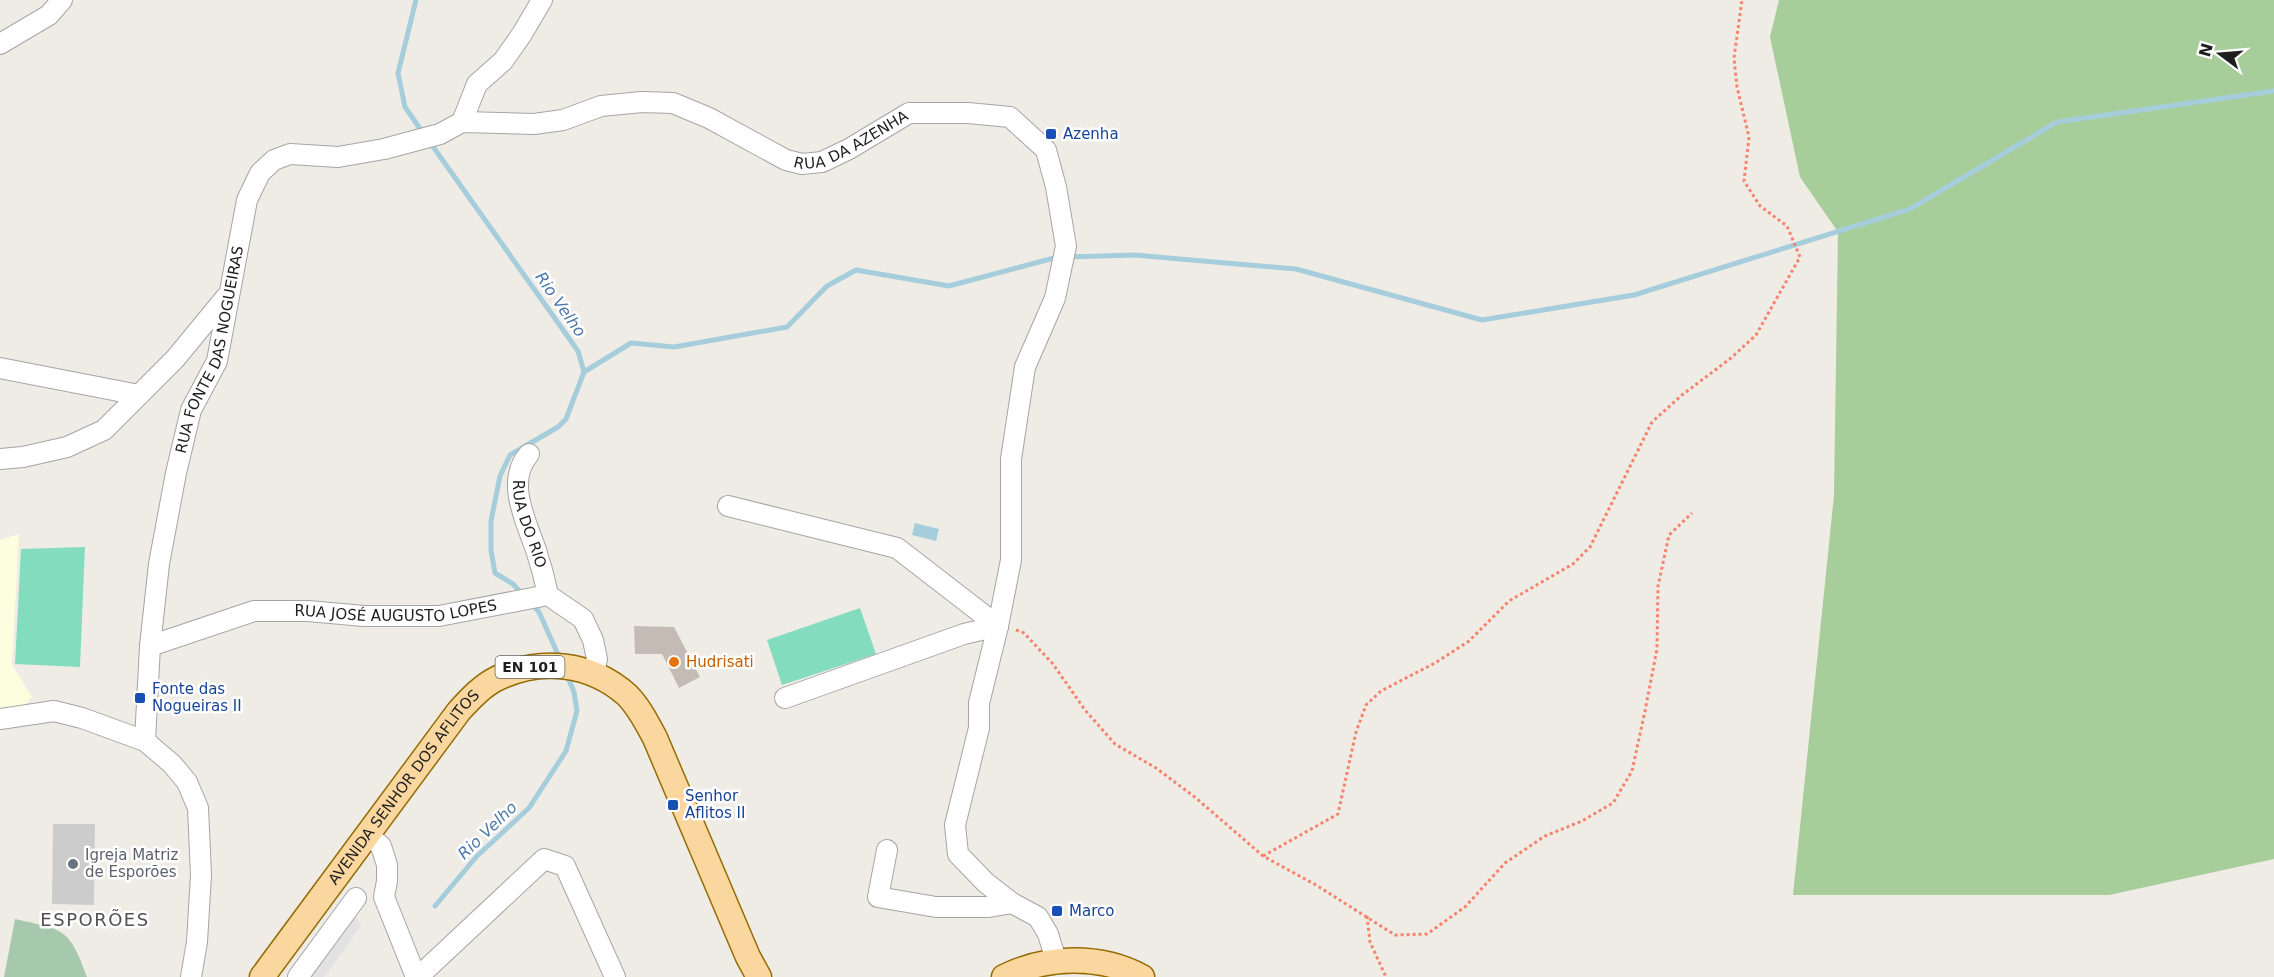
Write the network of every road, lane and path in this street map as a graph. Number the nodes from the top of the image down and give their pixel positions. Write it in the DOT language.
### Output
graph roads {
  1 [pos="62,0"];
  2 [pos="542,0"];
  3 [pos="1742,0"];
  4 [pos="0,45"];
  5 [pos="462,122"];
  6 [pos="230,292"];
  7 [pos="0,368"];
  8 [pos="139,395"];
  9 [pos="529,454"];
  10 [pos="0,459"];
  11 [pos="728,506"];
  12 [pos="1692,513"];
  13 [pos="548,595"];
  14 [pos="998,626"];
  15 [pos="150,646"];
  16 [pos="594,673"];
  17 [pos="785,698"];
  18 [pos="0,719"];
  19 [pos="145,741"];
  20 [pos="368,834"];
  21 [pos="887,850"];
  22 [pos="1263,856"];
  23 [pos="334,880"];
  24 [pos="384,897"];
  25 [pos="356,898"];
  26 [pos="1012,903"];
  27 [pos="1367,916"];
  28 [pos="1056,960"];
  29 [pos="191,977"];
  30 [pos="262,977"];
  31 [pos="298,977"];
  32 [pos="417,977"];
  33 [pos="615,977"];
  34 [pos="759,977"];
  35 [pos="1004,977"];
  36 [pos="1142,977"];
  37 [pos="1386,977"];
  1 -- 4 [label="street"];
  2 -- 5 [label="street"];
  3 -- 22 [label="path"];
  5 -- 6 [label="street, RUA FONTE DAS NOGUEIRAS"];
  5 -- 14 [label="street, RUA DA AZENHA"];
  6 -- 8 [label="street"];
  6 -- 15 [label="street, RUA FONTE DAS NOGUEIRAS"];
  7 -- 8 [label="street"];
  8 -- 10 [label="street"];
  9 -- 13 [label="street, RUA DO RIO"];
  11 -- 14 [label="street"];
  12 -- 27 [label="path"];
  13 -- 15 [label="street, RUA JOSÉ AUGUSTO LOPES"];
  13 -- 16 [label="street"];
  14 -- 17 [label="street"];
  14 -- 22 [label="path"];
  14 -- 26 [label="street, RUA DA AZENHA"];
  15 -- 19 [label="street, RUA FONTE DAS NOGUEIRAS"];
  16 -- 20 [label="main road, AVENIDA SENHOR DOS AFLITOS / EN 101"];
  16 -- 34 [label="main road, AVENIDA SENHOR DOS AFLITOS / EN 101"];
  18 -- 19 [label="street"];
  19 -- 29 [label="street"];
  20 -- 23 [label="main road, AVENIDA SENHOR DOS AFLITOS / EN 101"];
  20 -- 24 [label="street"];
  21 -- 26 [label="street"];
  22 -- 27 [label="path"];
  23 -- 25 [label="street"];
  23 -- 30 [label="main road, AVENIDA SENHOR DOS AFLITOS / EN 101"];
  24 -- 25 [label="street"];
  24 -- 32 [label="street"];
  25 -- 31 [label="street"];
  26 -- 28 [label="street, RUA DA AZENHA"];
  27 -- 37 [label="path"];
  28 -- 35 [label="main road"];
  28 -- 36 [label="main road"];
  32 -- 33 [label="street"];
}
